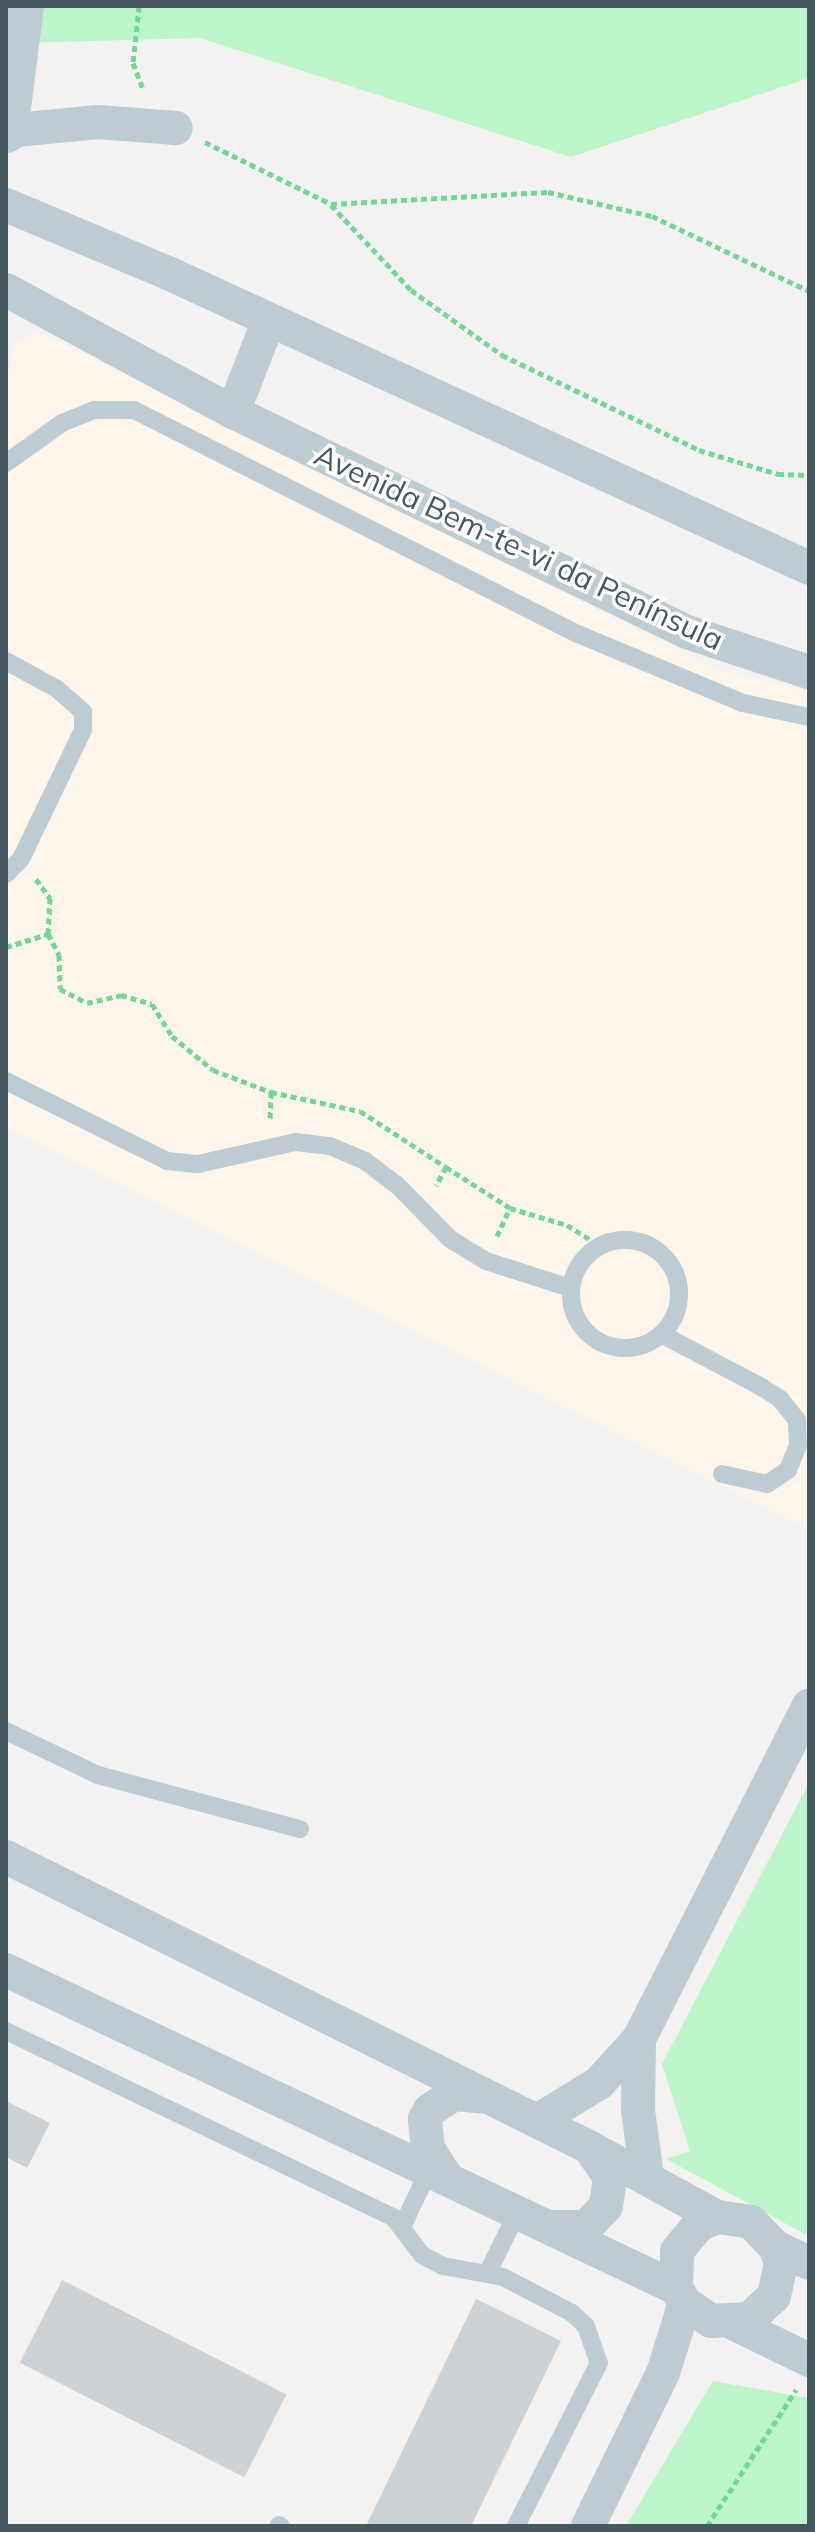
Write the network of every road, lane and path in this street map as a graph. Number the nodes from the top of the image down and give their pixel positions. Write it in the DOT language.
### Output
graph roads {
  1 [pos="22,6"];
  2 [pos="139,6"];
  3 [pos="176,128"];
  4 [pos="6,131"];
  5 [pos="331,204"];
  6 [pos="6,205"];
  7 [pos="6,290"];
  8 [pos="809,291"];
  9 [pos="269,320"];
  10 [pos="233,412"];
  11 [pos="6,463"];
  12 [pos="809,475"];
  13 [pos="809,568"];
  14 [pos="6,661"];
  15 [pos="809,672"];
  16 [pos="809,717"];
  17 [pos="21,859"];
  18 [pos="6,874"];
  19 [pos="48,934"];
  20 [pos="6,947"];
  21 [pos="6,1081"];
  22 [pos="269,1146"];
  23 [pos="446,1167"];
  24 [pos="599,1245"];
  25 [pos="570,1288"];
  26 [pos="663,1335"];
  27 [pos="722,1474"];
  28 [pos="809,1706"];
  29 [pos="6,1731"];
  30 [pos="300,1829"];
  31 [pos="6,1857"];
  32 [pos="6,1970"];
  33 [pos="6,2031"];
  34 [pos="639,2039"];
  35 [pos="486,2097"];
  36 [pos="537,2121"];
  37 [pos="583,2144"];
  38 [pos="438,2174"];
  39 [pos="647,2177"];
  40 [pos="717,2217"];
  41 [pos="532,2220"];
  42 [pos="403,2225"];
  43 [pos="775,2247"];
  44 [pos="809,2263"];
  45 [pos="488,2272"];
  46 [pos="701,2309"];
  47 [pos="805,2372"];
  48 [pos="516,2526"];
  49 [pos="588,2526"];
  50 [pos="707,2526"];
  1 -- 4 [label="street"];
  2 -- 3 [label="path"];
  3 -- 4 [label="street"];
  3 -- 5 [label="path"];
  5 -- 8 [label="path"];
  5 -- 12 [label="path"];
  6 -- 9 [label="street"];
  7 -- 10 [label="street, Avenida Bem-te-vi da Península"];
  9 -- 10 [label="street"];
  9 -- 13 [label="street"];
  10 -- 15 [label="street, Avenida Bem-te-vi da Península"];
  11 -- 16 [label="lane"];
  14 -- 17 [label="lane"];
  17 -- 18 [label="lane"];
  17 -- 19 [label="path"];
  19 -- 20 [label="path"];
  19 -- 22 [label="path"];
  21 -- 22 [label="lane"];
  22 -- 25 [label="lane"];
  23 -- 24 [label="path"];
  24 -- 25 [label="lane"];
  24 -- 26 [label="lane"];
  25 -- 26 [label="lane"];
  26 -- 27 [label="lane"];
  28 -- 34 [label="street"];
  29 -- 30 [label="lane"];
  31 -- 35 [label="street"];
  32 -- 38 [label="street"];
  33 -- 42 [label="lane"];
  34 -- 36 [label="street"];
  34 -- 39 [label="street"];
  35 -- 36 [label="street"];
  35 -- 38 [label="street"];
  36 -- 37 [label="street"];
  37 -- 39 [label="street"];
  37 -- 41 [label="street"];
  38 -- 41 [label="street"];
  38 -- 42 [label="lane"];
  39 -- 40 [label="street"];
  40 -- 43 [label="street"];
  40 -- 46 [label="street"];
  41 -- 45 [label="lane"];
  41 -- 46 [label="street"];
  42 -- 45 [label="lane"];
  43 -- 44 [label="street"];
  43 -- 46 [label="street"];
  45 -- 48 [label="lane"];
  46 -- 47 [label="street"];
  46 -- 49 [label="street"];
  47 -- 50 [label="path"];
}
